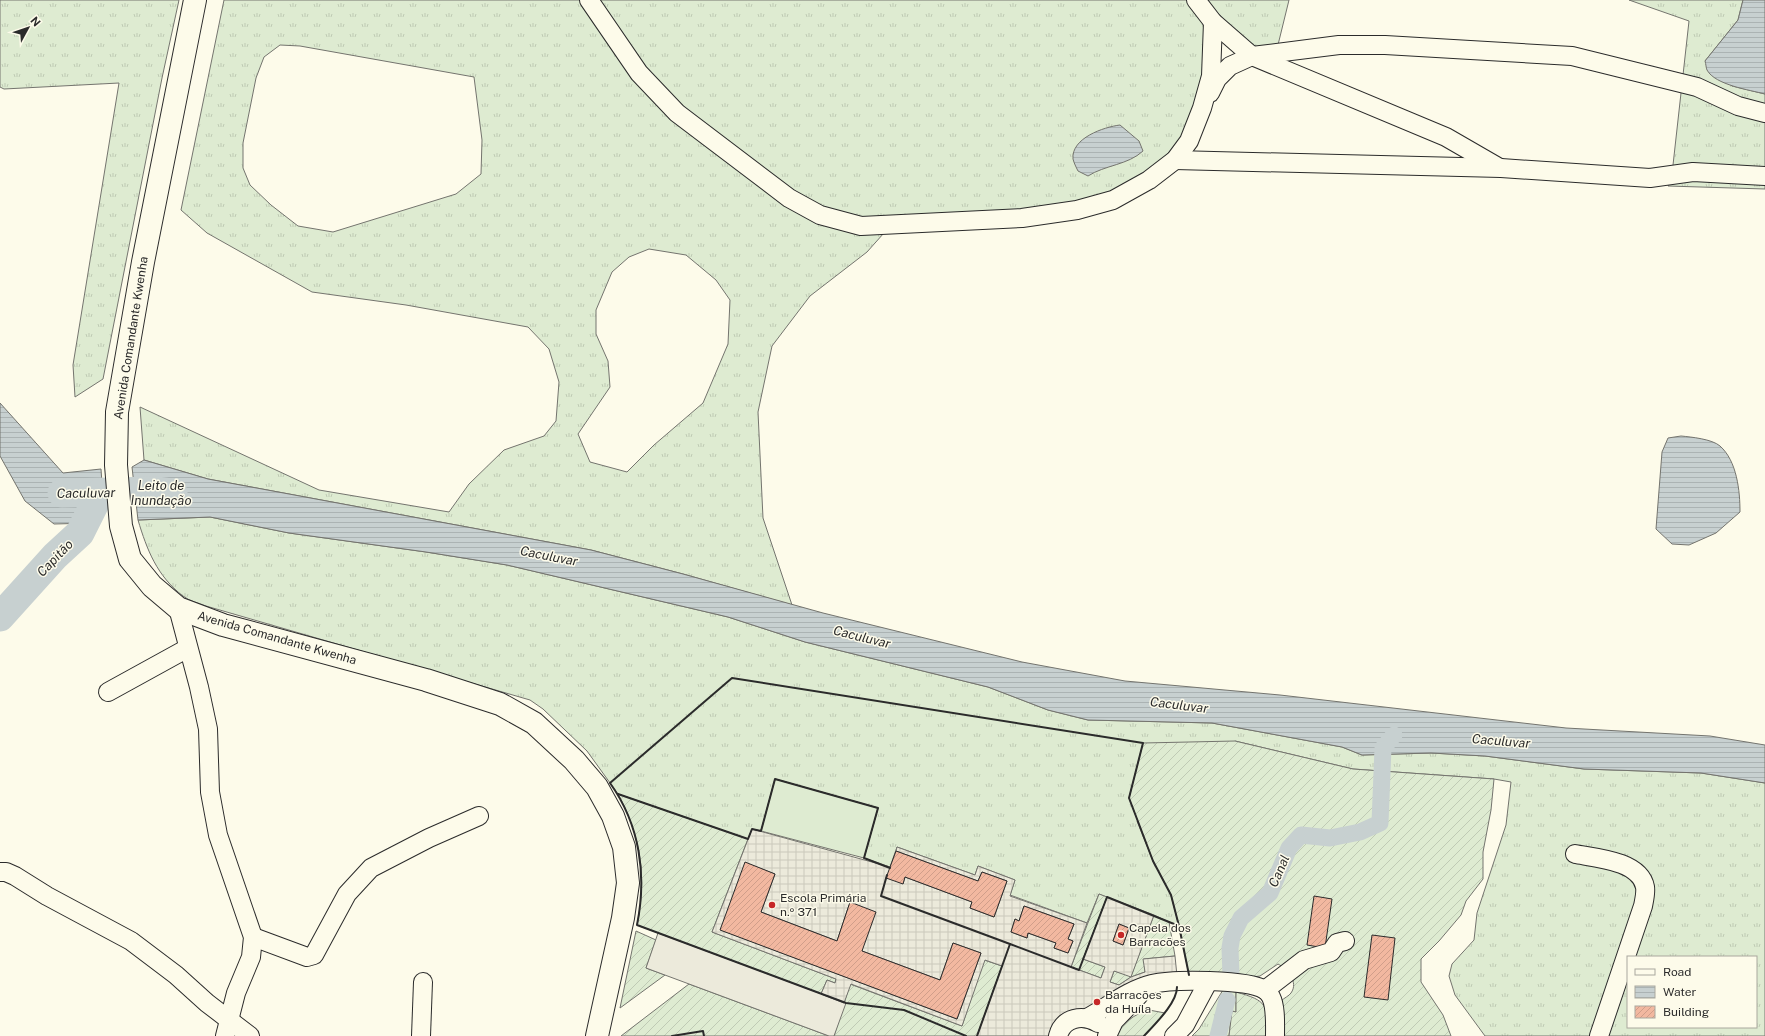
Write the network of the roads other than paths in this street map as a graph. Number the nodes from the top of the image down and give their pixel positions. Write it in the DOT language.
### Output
graph roads {
  1 [pos="195,0"];
  2 [pos="589,0"];
  3 [pos="1196,0"];
  4 [pos="1213,22"];
  5 [pos="1252,56"];
  6 [pos="1202,108"];
  7 [pos="1765,113"];
  8 [pos="1175,160"];
  9 [pos="1501,168"];
  10 [pos="1765,176"];
  11 [pos="178,608"];
  12 [pos="188,648"];
  13 [pos="108,692"];
  14 [pos="479,816"];
  15 [pos="1575,854"];
  16 [pos="0,872"];
  17 [pos="253,937"];
  18 [pos="1345,941"];
  19 [pos="423,982"];
  20 [pos="1208,982"];
  21 [pos="1153,984"];
  22 [pos="1265,990"];
  23 [pos="1087,1018"];
  24 [pos="227,1028"];
  25 [pos="250,1036"];
  26 [pos="421,1036"];
  27 [pos="597,1036"];
  28 [pos="1058,1036"];
  29 [pos="1106,1036"];
  30 [pos="1174,1036"];
  31 [pos="1275,1036"];
  32 [pos="1600,1036"];
  1 -- 11 [label="main road, Avenida Comandante Kwenha"];
  2 -- 8 [label="street"];
  3 -- 4 [label="street"];
  4 -- 5 [label="street"];
  4 -- 6 [label="street"];
  5 -- 6 [label="street"];
  5 -- 7 [label="street"];
  5 -- 9 [label="street"];
  6 -- 8 [label="street"];
  8 -- 9 [label="street"];
  9 -- 10 [label="street"];
  11 -- 12 [label="street"];
  11 -- 27 [label="main road, Avenida Comandante Kwenha"];
  12 -- 13 [label="street"];
  12 -- 17 [label="street"];
  14 -- 17 [label="street"];
  15 -- 32 [label="street"];
  16 -- 24 [label="street"];
  17 -- 24 [label="street"];
  18 -- 22 [label="street"];
  19 -- 26 [label="street"];
  20 -- 21 [label="street"];
  20 -- 22 [label="street"];
  20 -- 30 [label="street"];
  21 -- 23 [label="street"];
  21 -- 29 [label="street"];
  22 -- 31 [label="street"];
  23 -- 28 [label="street"];
  23 -- 29 [label="street"];
  24 -- 25 [label="street"];
}
